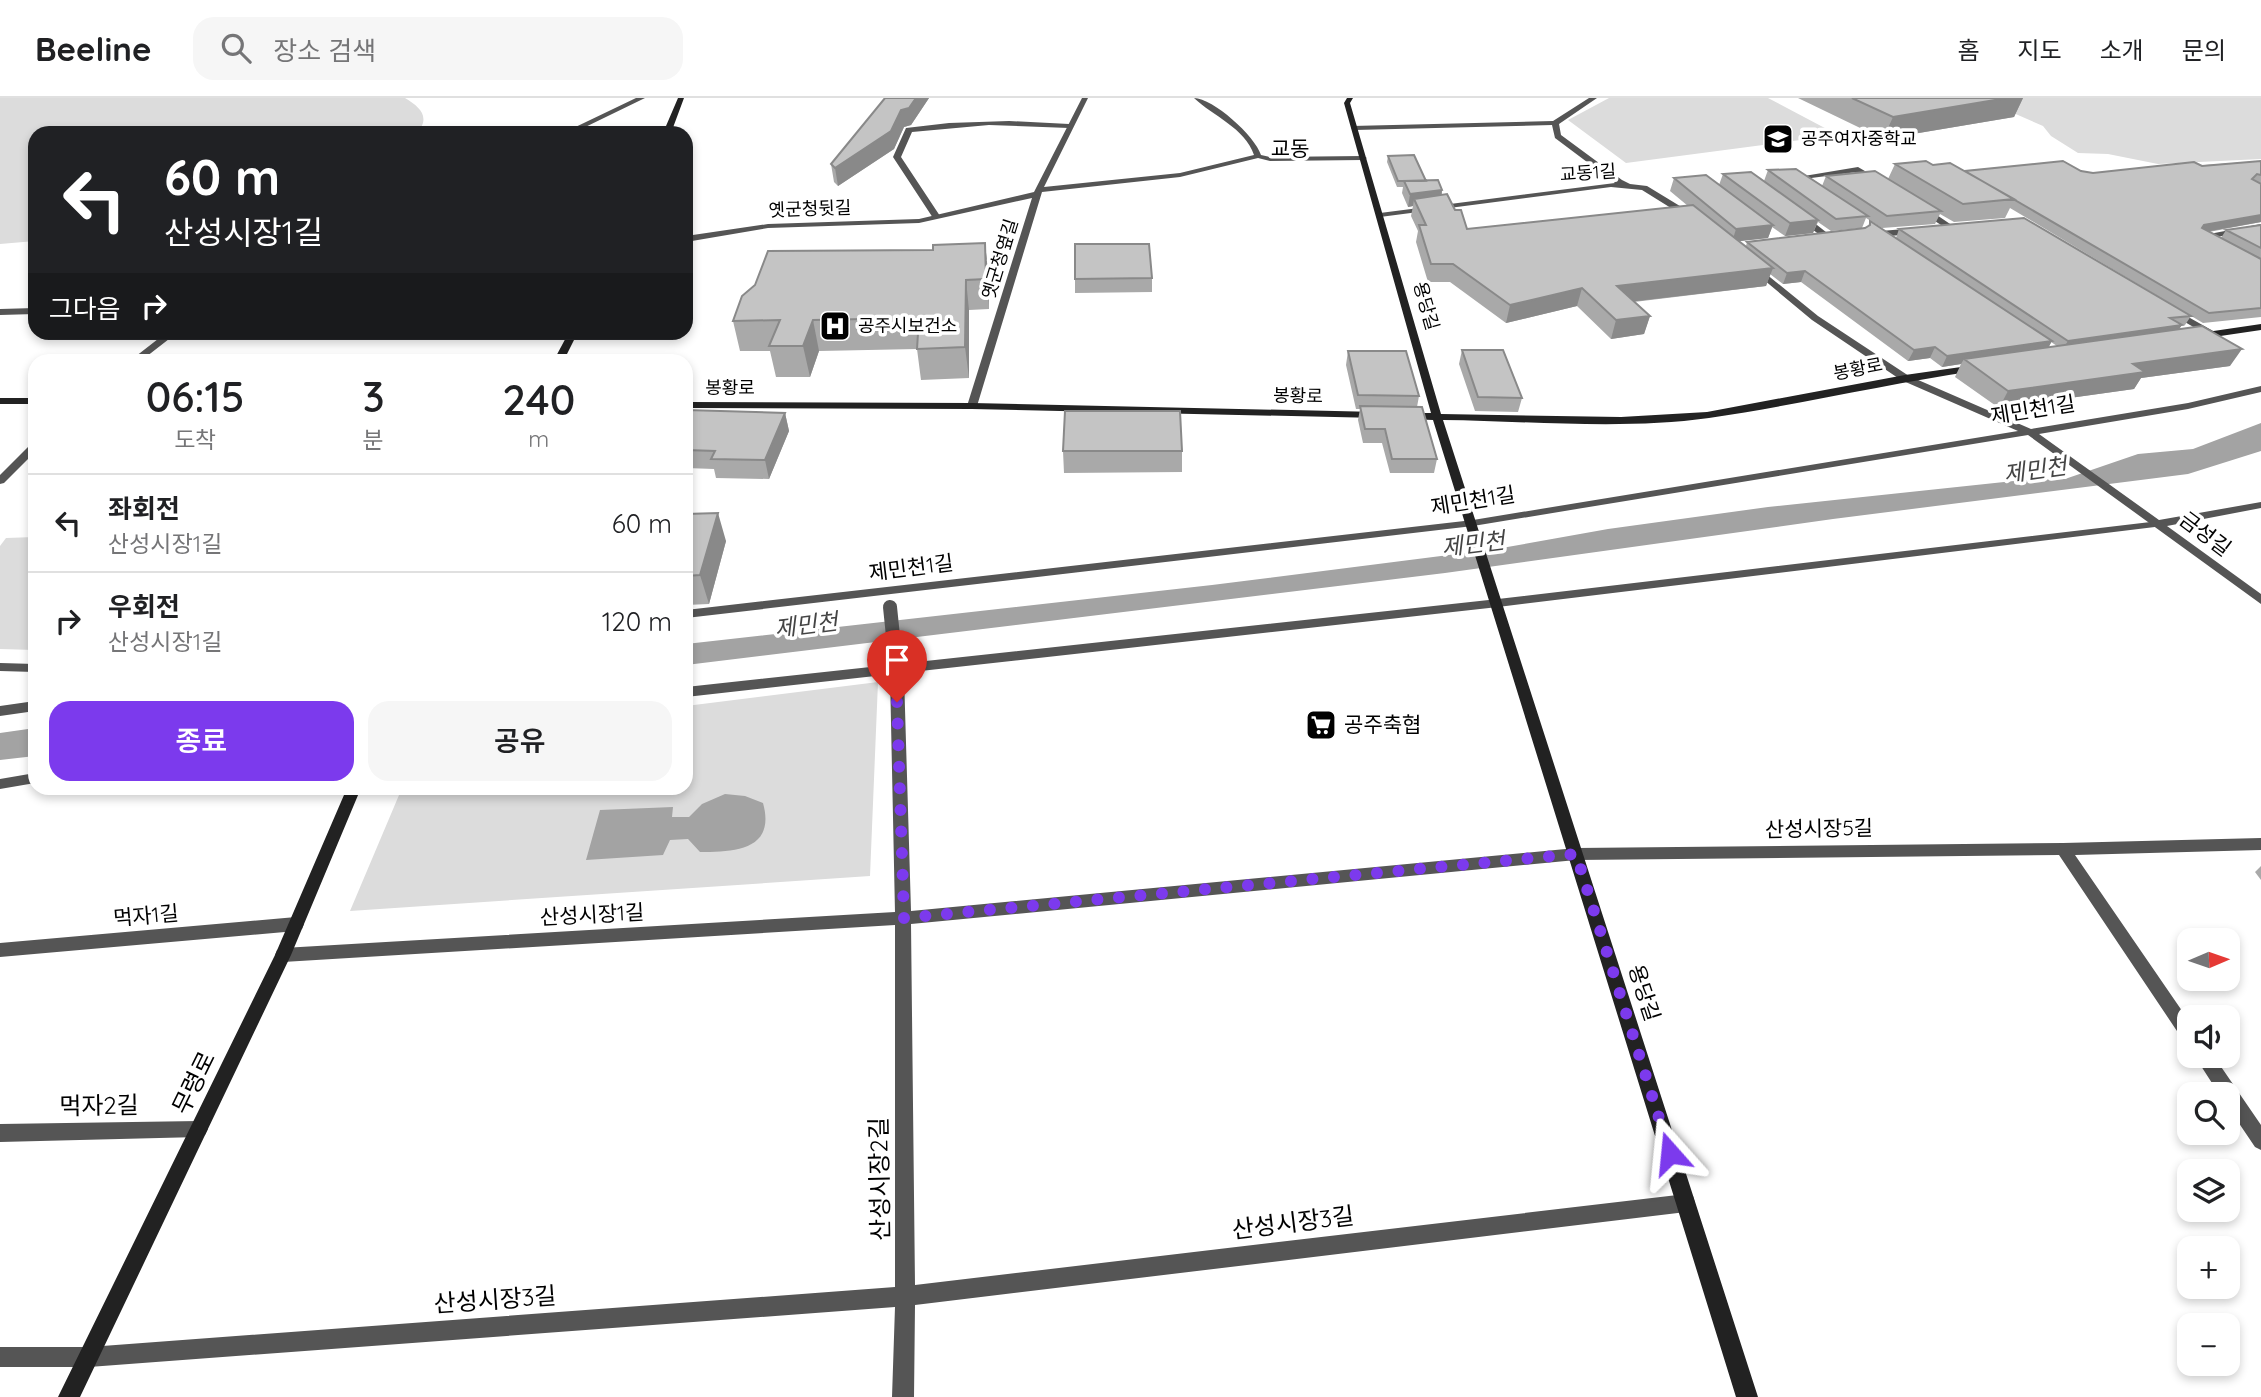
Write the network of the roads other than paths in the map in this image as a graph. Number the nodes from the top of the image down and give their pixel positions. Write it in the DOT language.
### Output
graph roads {
  1 [pos="642,98"];
  2 [pos="681,98"];
  3 [pos="1085,98"];
  4 [pos="1197,98"];
  5 [pos="1350,98"];
  6 [pos="1594,98"];
  7 [pos="1555,124"];
  8 [pos="582,126"];
  9 [pos="670,126"];
  10 [pos="1069,126"];
  11 [pos="1355,128"];
  12 [pos="1258,156"];
  13 [pos="1363,158"];
  14 [pos="1882,184"];
  15 [pos="1807,185"];
  16 [pos="1644,188"];
  17 [pos="1039,192"];
  18 [pos="1917,206"];
  19 [pos="1795,212"];
  20 [pos="1380,215"];
  21 [pos="936,216"];
  22 [pos="1694,219"];
  23 [pos="1966,226"];
  24 [pos="1870,227"];
  25 [pos="2261,227"];
  26 [pos="1952,228"];
  27 [pos="1881,234"];
  28 [pos="1838,235"];
  29 [pos="1828,236"];
  30 [pos="1816,237"];
  31 [pos="693,238"];
  32 [pos="1892,242"];
  33 [pos="2215,242"];
  34 [pos="1749,263"];
  35 [pos="2163,306"];
  36 [pos="28,312"];
  37 [pos="0,313"];
  38 [pos="2261,327"];
  39 [pos="2212,334"];
  40 [pos="2185,338"];
  41 [pos="163,340"];
  42 [pos="144,354"];
  43 [pos="1984,367"];
  44 [pos="1905,377"];
  45 [pos="2261,388"];
  46 [pos="0,401"];
  47 [pos="28,401"];
  48 [pos="693,405"];
  49 [pos="972,406"];
  50 [pos="1437,416"];
  51 [pos="2030,432"];
  52 [pos="28,453"];
  53 [pos="0,481"];
  54 [pos="2261,505"];
  55 [pos="1473,523"];
  56 [pos="2160,524"];
  57 [pos="888,592"];
  58 [pos="2261,600"];
  59 [pos="1498,603"];
  60 [pos="693,613"];
  61 [pos="0,667"];
  62 [pos="28,668"];
  63 [pos="693,691"];
  64 [pos="28,707"];
  65 [pos="0,711"];
  66 [pos="28,779"];
  67 [pos="0,784"];
  68 [pos="351,795"];
  69 [pos="2261,844"];
  70 [pos="2063,849"];
  71 [pos="1576,854"];
  72 [pos="904,918"];
  73 [pos="296,924"];
  74 [pos="0,950"];
  75 [pos="283,955"];
  76 [pos="2177,1017"];
  77 [pos="2212,1068"];
  78 [pos="199,1129"];
  79 [pos="0,1133"];
  80 [pos="2261,1141"];
  81 [pos="1686,1203"];
  82 [pos="906,1296"];
  83 [pos="0,1357"];
  84 [pos="89,1357"];
  85 [pos="69,1397"];
  86 [pos="903,1397"];
  87 [pos="1748,1397"];
  1 -- 8 [label="street"];
  2 -- 9 [label="main road"];
  3 -- 10 [label="street, 옛군청옆길"];
  4 -- 12 [label="street"];
  5 -- 11 [label="main road, 용당길"];
  6 -- 7 [label="street"];
  7 -- 11 [label="street"];
  7 -- 16 [label="street"];
  10 -- 17 [label="street, 옛군청옆길"];
  10 -- 21 [label="street"];
  11 -- 13 [label="main road, 용당길"];
  12 -- 13 [label="street, 옛군청뒷길"];
  12 -- 17 [label="street, 옛군청뒷길"];
  13 -- 20 [label="main road, 용당길"];
  14 -- 15 [label="street"];
  16 -- 20 [label="street, 교동1길"];
  16 -- 22 [label="street, 교동1길"];
  17 -- 21 [label="street, 옛군청뒷길"];
  17 -- 49 [label="street, 옛군청옆길"];
  18 -- 26 [label="street"];
  19 -- 29 [label="street"];
  20 -- 50 [label="main road, 용당길"];
  21 -- 31 [label="street, 옛군청뒷길"];
  23 -- 26 [label="street"];
  24 -- 27 [label="street"];
  25 -- 33 [label="street"];
  26 -- 27 [label="street"];
  27 -- 32 [label="street"];
  28 -- 29 [label="street"];
  29 -- 30 [label="street"];
  34 -- 44 [label="street"];
  35 -- 39 [label="street"];
  36 -- 37 [label="street"];
  38 -- 39 [label="main road"];
  39 -- 40 [label="main road"];
  41 -- 42 [label="street"];
  43 -- 44 [label="main road, 봉황로"];
  44 -- 50 [label="main road, 봉황로"];
  44 -- 51 [label="street, 봉황로"];
  45 -- 51 [label="street, 제민천1길"];
  46 -- 47 [label="main road"];
  48 -- 49 [label="main road, 봉황로"];
  49 -- 50 [label="main road, 봉황로"];
  50 -- 55 [label="main road, 용당길"];
  51 -- 55 [label="street, 제민천1길"];
  51 -- 56 [label="street, 봉황로"];
  52 -- 53 [label="street"];
  54 -- 56 [label="street"];
  55 -- 57 [label="street, 제민천1길"];
  55 -- 59 [label="main road, 용당길"];
  56 -- 58 [label="street, 금성길"];
  56 -- 59 [label="street"];
  57 -- 60 [label="street, 제민천1길"];
  57 -- 72 [label="street, bridge"];
  59 -- 63 [label="street"];
  59 -- 71 [label="main road, 용당길"];
  61 -- 62 [label="street"];
  64 -- 65 [label="street"];
  66 -- 67 [label="street"];
  68 -- 73 [label="main road, 무령로"];
  69 -- 70 [label="street, 산성시장5길"];
  70 -- 71 [label="street, 산성시장5길"];
  70 -- 76 [label="street"];
  71 -- 72 [label="street, 산성시장1길"];
  71 -- 81 [label="main road, 용당길"];
  72 -- 75 [label="street, 산성시장1길"];
  72 -- 82 [label="street, 산성시장2길"];
  73 -- 74 [label="street, 먹자1길"];
  73 -- 75 [label="main road, 무령로"];
  75 -- 78 [label="main road, 무령로"];
  77 -- 80 [label="street"];
  78 -- 79 [label="street, 먹자2길"];
  78 -- 84 [label="main road, 무령로"];
  81 -- 82 [label="street, 산성시장3길"];
  81 -- 87 [label="main road, 용당길"];
  82 -- 84 [label="street, 산성시장3길"];
  82 -- 86 [label="street"];
  83 -- 84 [label="street, 산성시장3길"];
  84 -- 85 [label="main road, 무령로"];
}
